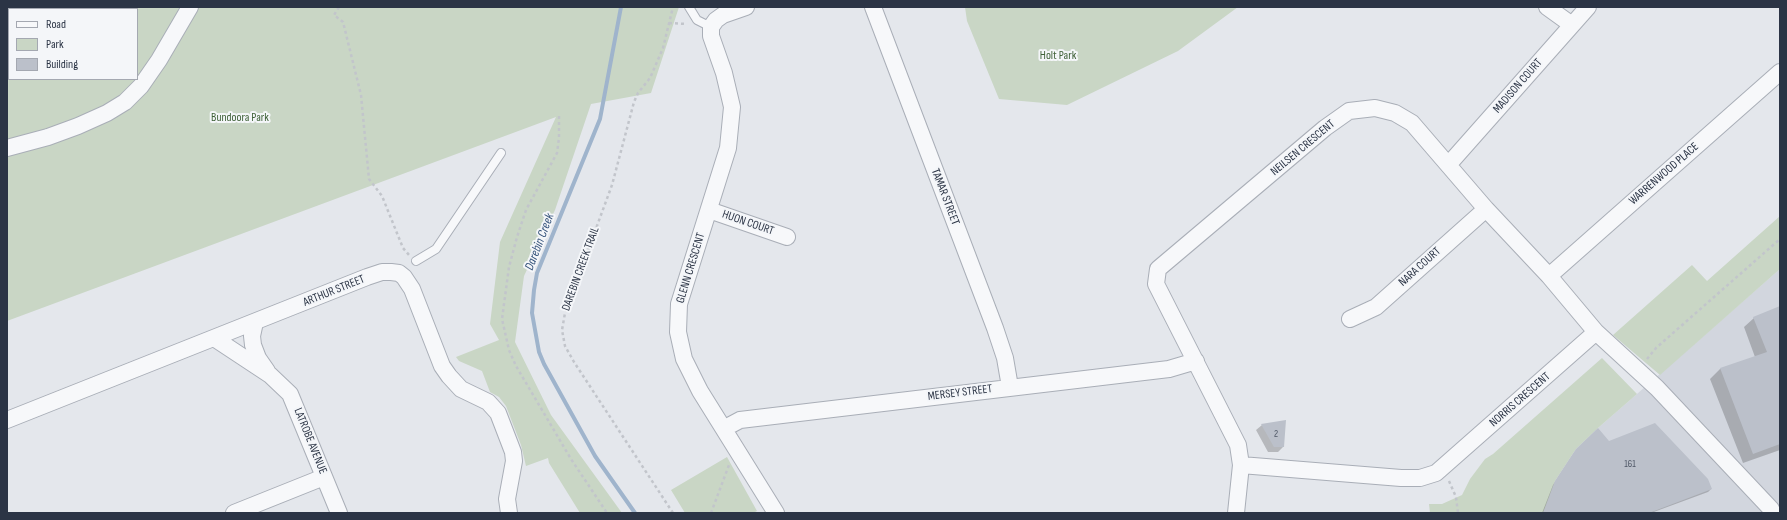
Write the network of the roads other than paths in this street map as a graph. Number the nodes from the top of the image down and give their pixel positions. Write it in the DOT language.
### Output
graph roads {
  1 [pos="190,7"];
  2 [pos="690,7"];
  3 [pos="746,7"];
  4 [pos="1547,7"];
  5 [pos="1588,7"];
  6 [pos="873,8"];
  7 [pos="1572,24"];
  8 [pos="711,27"];
  9 [pos="1780,72"];
  10 [pos="7,148"];
  11 [pos="501,153"];
  12 [pos="1449,164"];
  13 [pos="1486,209"];
  14 [pos="709,210"];
  15 [pos="787,236"];
  16 [pos="416,262"];
  17 [pos="1549,276"];
  18 [pos="1350,319"];
  19 [pos="254,322"];
  20 [pos="1596,332"];
  21 [pos="214,338"];
  22 [pos="1196,361"];
  23 [pos="270,375"];
  24 [pos="1010,387"];
  25 [pos="7,420"];
  26 [pos="725,428"];
  27 [pos="1241,465"];
  28 [pos="324,477"];
  29 [pos="234,513"];
  30 [pos="338,513"];
  31 [pos="509,513"];
  32 [pos="776,513"];
  33 [pos="1236,513"];
  34 [pos="1773,513"];
  1 -- 10 [label="street"];
  2 -- 8 [label="lane"];
  3 -- 8 [label="street"];
  4 -- 7 [label="street"];
  5 -- 7 [label="street, MADISON COURT"];
  6 -- 24 [label="street, TAMAR STREET"];
  7 -- 12 [label="street, MADISON COURT"];
  8 -- 14 [label="street, GLENN CRESCENT"];
  9 -- 17 [label="street, WARRENWOOD PLACE"];
  11 -- 16 [label="lane"];
  12 -- 13 [label="street, NEILSEN CRESCENT"];
  12 -- 22 [label="street, NEILSEN CRESCENT"];
  13 -- 17 [label="street, NEILSEN CRESCENT"];
  13 -- 18 [label="street, NARA COURT"];
  14 -- 15 [label="street, HUON COURT"];
  14 -- 26 [label="street, GLENN CRESCENT"];
  17 -- 20 [label="street, NEILSEN CRESCENT"];
  19 -- 21 [label="street, ARTHUR STREET"];
  19 -- 23 [label="street, LATROBE AVENUE"];
  19 -- 31 [label="street, ARTHUR STREET"];
  20 -- 27 [label="street, NORRIS CRESCENT"];
  20 -- 34 [label="street"];
  21 -- 23 [label="street, LATROBE AVENUE"];
  21 -- 25 [label="street, ARTHUR STREET"];
  22 -- 24 [label="street, MERSEY STREET"];
  22 -- 27 [label="street, NEILSEN CRESCENT"];
  23 -- 28 [label="street, LATROBE AVENUE"];
  24 -- 26 [label="street, MERSEY STREET"];
  26 -- 32 [label="street, GLENN CRESCENT"];
  27 -- 33 [label="street"];
  28 -- 29 [label="street"];
  28 -- 30 [label="street, LATROBE AVENUE"];
}
